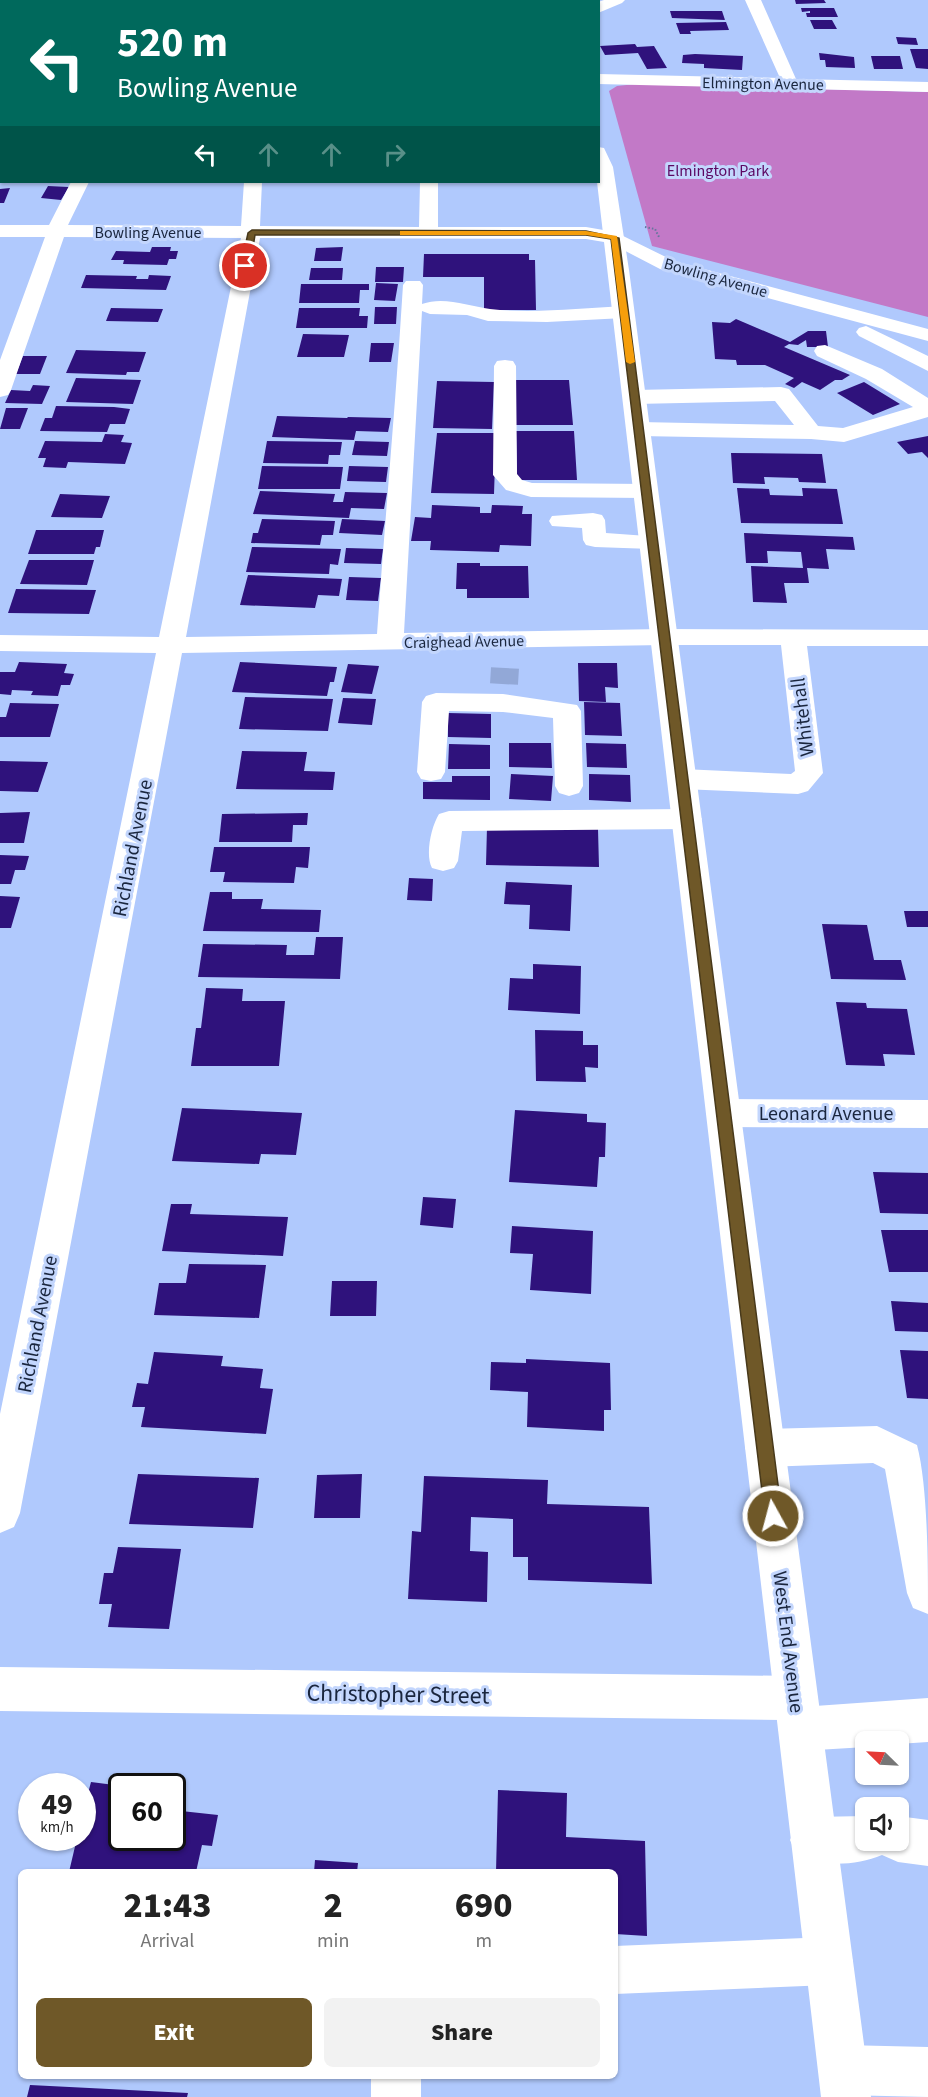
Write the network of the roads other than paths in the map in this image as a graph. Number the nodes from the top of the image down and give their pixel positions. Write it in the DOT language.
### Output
graph roads {
  1 [pos="617,0"];
  2 [pos="753,0"];
  3 [pos="600,8"];
  4 [pos="600,80"];
  5 [pos="790,83"];
  6 [pos="928,87"];
  7 [pos="600,157"];
  8 [pos="80,183"];
  9 [pos="253,183"];
  10 [pos="429,183"];
  11 [pos="0,231"];
  12 [pos="57,232"];
  13 [pos="252,233"];
  14 [pos="428,233"];
  15 [pos="615,238"];
  16 [pos="413,285"];
  17 [pos="816,305"];
  18 [pos="430,308"];
  19 [pos="624,312"];
  20 [pos="926,335"];
  21 [pos="825,351"];
  22 [pos="924,363"];
  23 [pos="505,366"];
  24 [pos="0,390"];
  25 [pos="928,408"];
  26 [pos="637,413"];
  27 [pos="811,432"];
  28 [pos="646,491"];
  29 [pos="561,521"];
  30 [pos="652,542"];
  31 [pos="664,637"];
  32 [pos="793,638"];
  33 [pos="928,638"];
  34 [pos="390,642"];
  35 [pos="0,643"];
  36 [pos="171,645"];
  37 [pos="505,672"];
  38 [pos="431,772"];
  39 [pos="682,779"];
  40 [pos="569,786"];
  41 [pos="687,819"];
  42 [pos="443,861"];
  43 [pos="723,1113"];
  44 [pos="928,1114"];
  45 [pos="765,1448"];
  46 [pos="0,1513"];
  47 [pos="928,1593"];
  48 [pos="0,1689"];
  49 [pos="798,1713"];
  50 [pos="928,1720"];
  51 [pos="855,1839"];
  52 [pos="813,1840"];
  53 [pos="909,1840"];
  54 [pos="928,1843"];
  55 [pos="829,1961"];
  56 [pos="618,1970"];
  57 [pos="928,2072"];
  58 [pos="396,2079"];
  59 [pos="844,2084"];
  60 [pos="396,2097"];
  1 -- 3 [label="main road"];
  2 -- 5 [label="main road"];
  4 -- 5 [label="main road, Elmington Avenue"];
  5 -- 6 [label="main road, Elmington Avenue"];
  7 -- 15 [label="main road, West End Avenue"];
  8 -- 12 [label="main road"];
  9 -- 13 [label="main road, Richland Avenue"];
  10 -- 14 [label="main road"];
  11 -- 12 [label="main road, Bowling Avenue"];
  12 -- 13 [label="main road, Bowling Avenue"];
  12 -- 24 [label="main road"];
  13 -- 14 [label="main road, Bowling Avenue"];
  13 -- 36 [label="main road, Richland Avenue"];
  14 -- 15 [label="main road, Bowling Avenue"];
  15 -- 17 [label="main road, Bowling Avenue"];
  15 -- 19 [label="main road, West End Avenue"];
  16 -- 34 [label="main road"];
  17 -- 20 [label="main road, Bowling Avenue"];
  17 -- 22 [label="main road"];
  18 -- 19 [label="main road"];
  19 -- 26 [label="main road, West End Avenue"];
  20 -- 22 [label="main road"];
  21 -- 25 [label="main road"];
  23 -- 28 [label="main road"];
  25 -- 27 [label="main road"];
  26 -- 27 [label="main road"];
  26 -- 27 [label="main road"];
  26 -- 28 [label="main road, West End Avenue"];
  28 -- 30 [label="main road, West End Avenue"];
  29 -- 30 [label="main road"];
  30 -- 31 [label="main road, West End Avenue"];
  31 -- 32 [label="main road, Craighead Avenue"];
  31 -- 37 [label="main road, Craighead Avenue"];
  31 -- 39 [label="main road, West End Avenue"];
  32 -- 33 [label="main road, Craighead Avenue"];
  32 -- 39 [label="main road, Whitehall"];
  34 -- 36 [label="main road, Craighead Avenue"];
  34 -- 37 [label="main road, Craighead Avenue"];
  35 -- 36 [label="main road, Craighead Avenue"];
  36 -- 46 [label="main road, Richland Avenue"];
  37 -- 38 [label="main road"];
  37 -- 40 [label="main road"];
  39 -- 41 [label="main road, West End Avenue"];
  41 -- 42 [label="main road"];
  41 -- 43 [label="main road, West End Avenue"];
  43 -- 44 [label="main road, Leonard Avenue"];
  43 -- 45 [label="main road, West End Avenue"];
  45 -- 47 [label="main road"];
  45 -- 49 [label="main road, West End Avenue"];
  48 -- 49 [label="main road, Christopher Street"];
  49 -- 50 [label="main road, Christopher Street"];
  49 -- 52 [label="main road, West End Avenue"];
  51 -- 52 [label="main road"];
  52 -- 55 [label="main road, West End Avenue"];
  53 -- 54 [label="main road"];
  55 -- 56 [label="main road"];
  55 -- 59 [label="main road, West End Avenue"];
  57 -- 59 [label="main road"];
  58 -- 60 [label="main road"];
}
